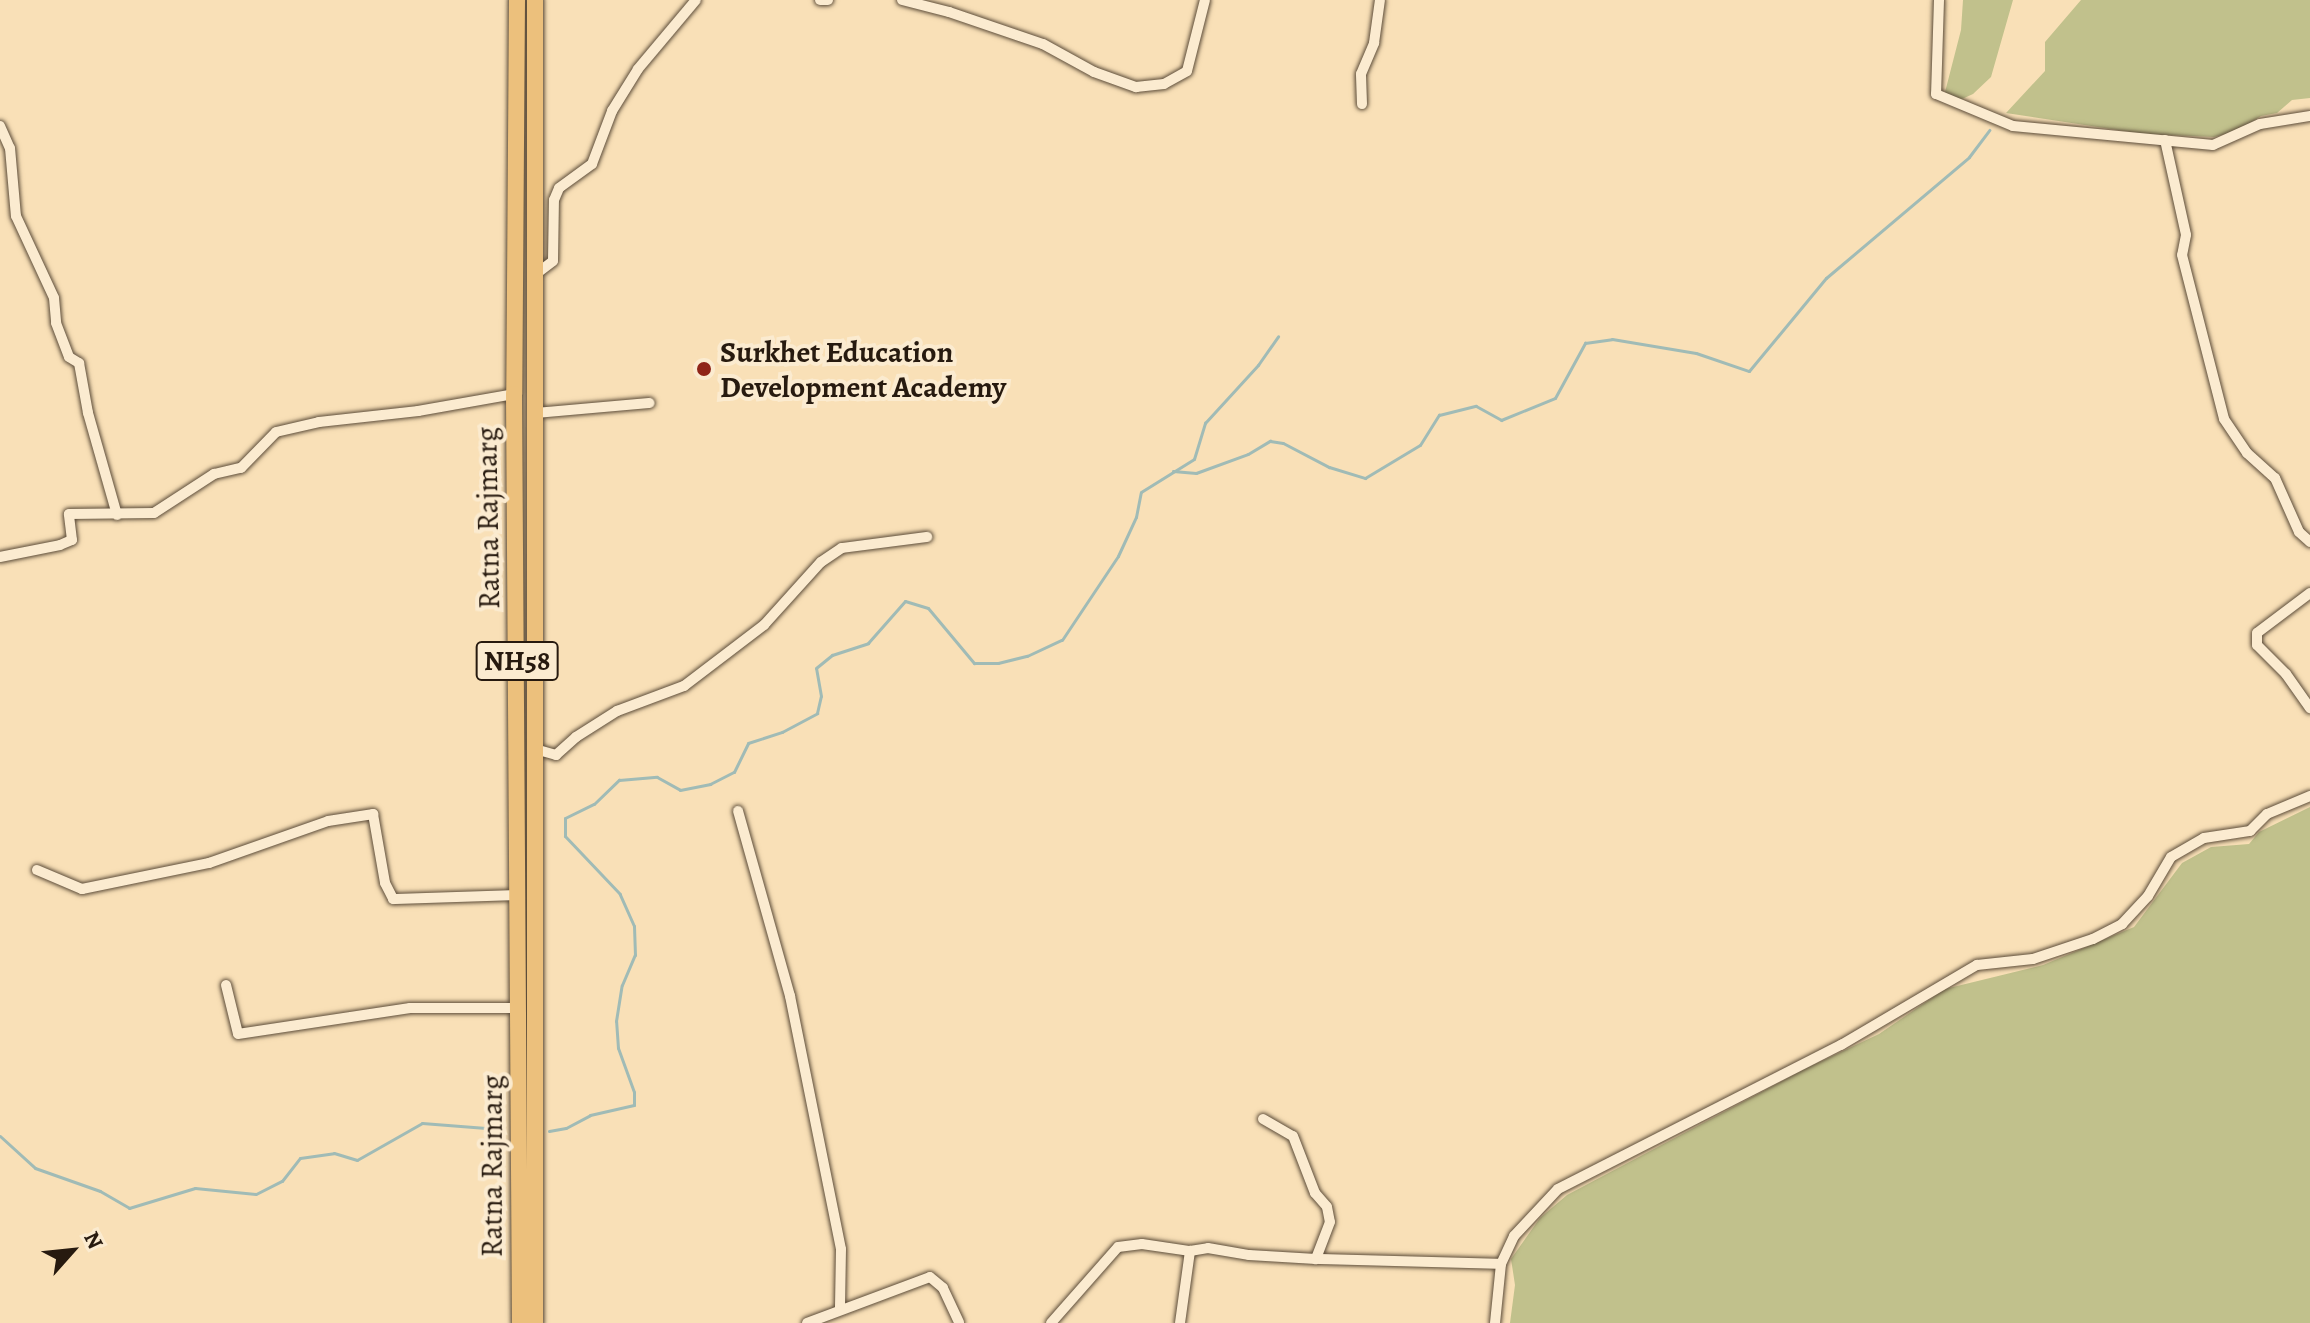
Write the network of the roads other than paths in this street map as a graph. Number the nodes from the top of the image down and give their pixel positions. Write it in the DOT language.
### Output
graph roads {
  1 [pos="517,0"];
  2 [pos="535,0"];
  3 [pos="696,0"];
  4 [pos="820,0"];
  5 [pos="828,0"];
  6 [pos="902,0"];
  7 [pos="1205,0"];
  8 [pos="1380,0"];
  9 [pos="1939,0"];
  10 [pos="1362,104"];
  11 [pos="2310,116"];
  12 [pos="0,126"];
  13 [pos="2165,140"];
  14 [pos="536,274"];
  15 [pos="514,394"];
  16 [pos="650,403"];
  17 [pos="535,413"];
  18 [pos="117,515"];
  19 [pos="927,537"];
  20 [pos="2310,542"];
  21 [pos="0,557"];
  22 [pos="2310,593"];
  23 [pos="2310,708"];
  24 [pos="535,749"];
  25 [pos="2310,796"];
  26 [pos="738,811"];
  27 [pos="37,870"];
  28 [pos="520,895"];
  29 [pos="226,985"];
  30 [pos="520,1008"];
  31 [pos="1263,1119"];
  32 [pos="1190,1251"];
  33 [pos="1316,1259"];
  34 [pos="1501,1264"];
  35 [pos="840,1308"];
  36 [pos="520,1323"];
  37 [pos="535,1323"];
  38 [pos="807,1323"];
  39 [pos="959,1323"];
  40 [pos="1051,1323"];
  41 [pos="1180,1323"];
  42 [pos="1495,1323"];
  1 -- 15 [label="main road, Ratna Rajmarg / NH58"];
  2 -- 14 [label="main road, Ratna Rajmarg / NH58"];
  3 -- 14 [label="street"];
  4 -- 5 [label="street"];
  6 -- 7 [label="street"];
  8 -- 10 [label="street"];
  9 -- 13 [label="street"];
  11 -- 13 [label="street"];
  12 -- 18 [label="street"];
  13 -- 20 [label="street"];
  14 -- 17 [label="main road, Ratna Rajmarg / NH58"];
  15 -- 18 [label="street"];
  15 -- 28 [label="main road, Ratna Rajmarg / NH58"];
  16 -- 17 [label="street"];
  17 -- 24 [label="main road, Ratna Rajmarg / NH58"];
  18 -- 21 [label="street"];
  19 -- 24 [label="street"];
  22 -- 23 [label="street"];
  24 -- 37 [label="main road, Ratna Rajmarg / NH58"];
  25 -- 34 [label="street"];
  26 -- 35 [label="street"];
  27 -- 28 [label="street"];
  28 -- 30 [label="main road, Ratna Rajmarg / NH58"];
  29 -- 30 [label="street"];
  30 -- 36 [label="main road, Ratna Rajmarg / NH58"];
  31 -- 33 [label="street"];
  32 -- 33 [label="street"];
  32 -- 40 [label="street"];
  32 -- 41 [label="street"];
  33 -- 34 [label="street"];
  34 -- 42 [label="street"];
  35 -- 38 [label="street"];
  35 -- 39 [label="street"];
}
